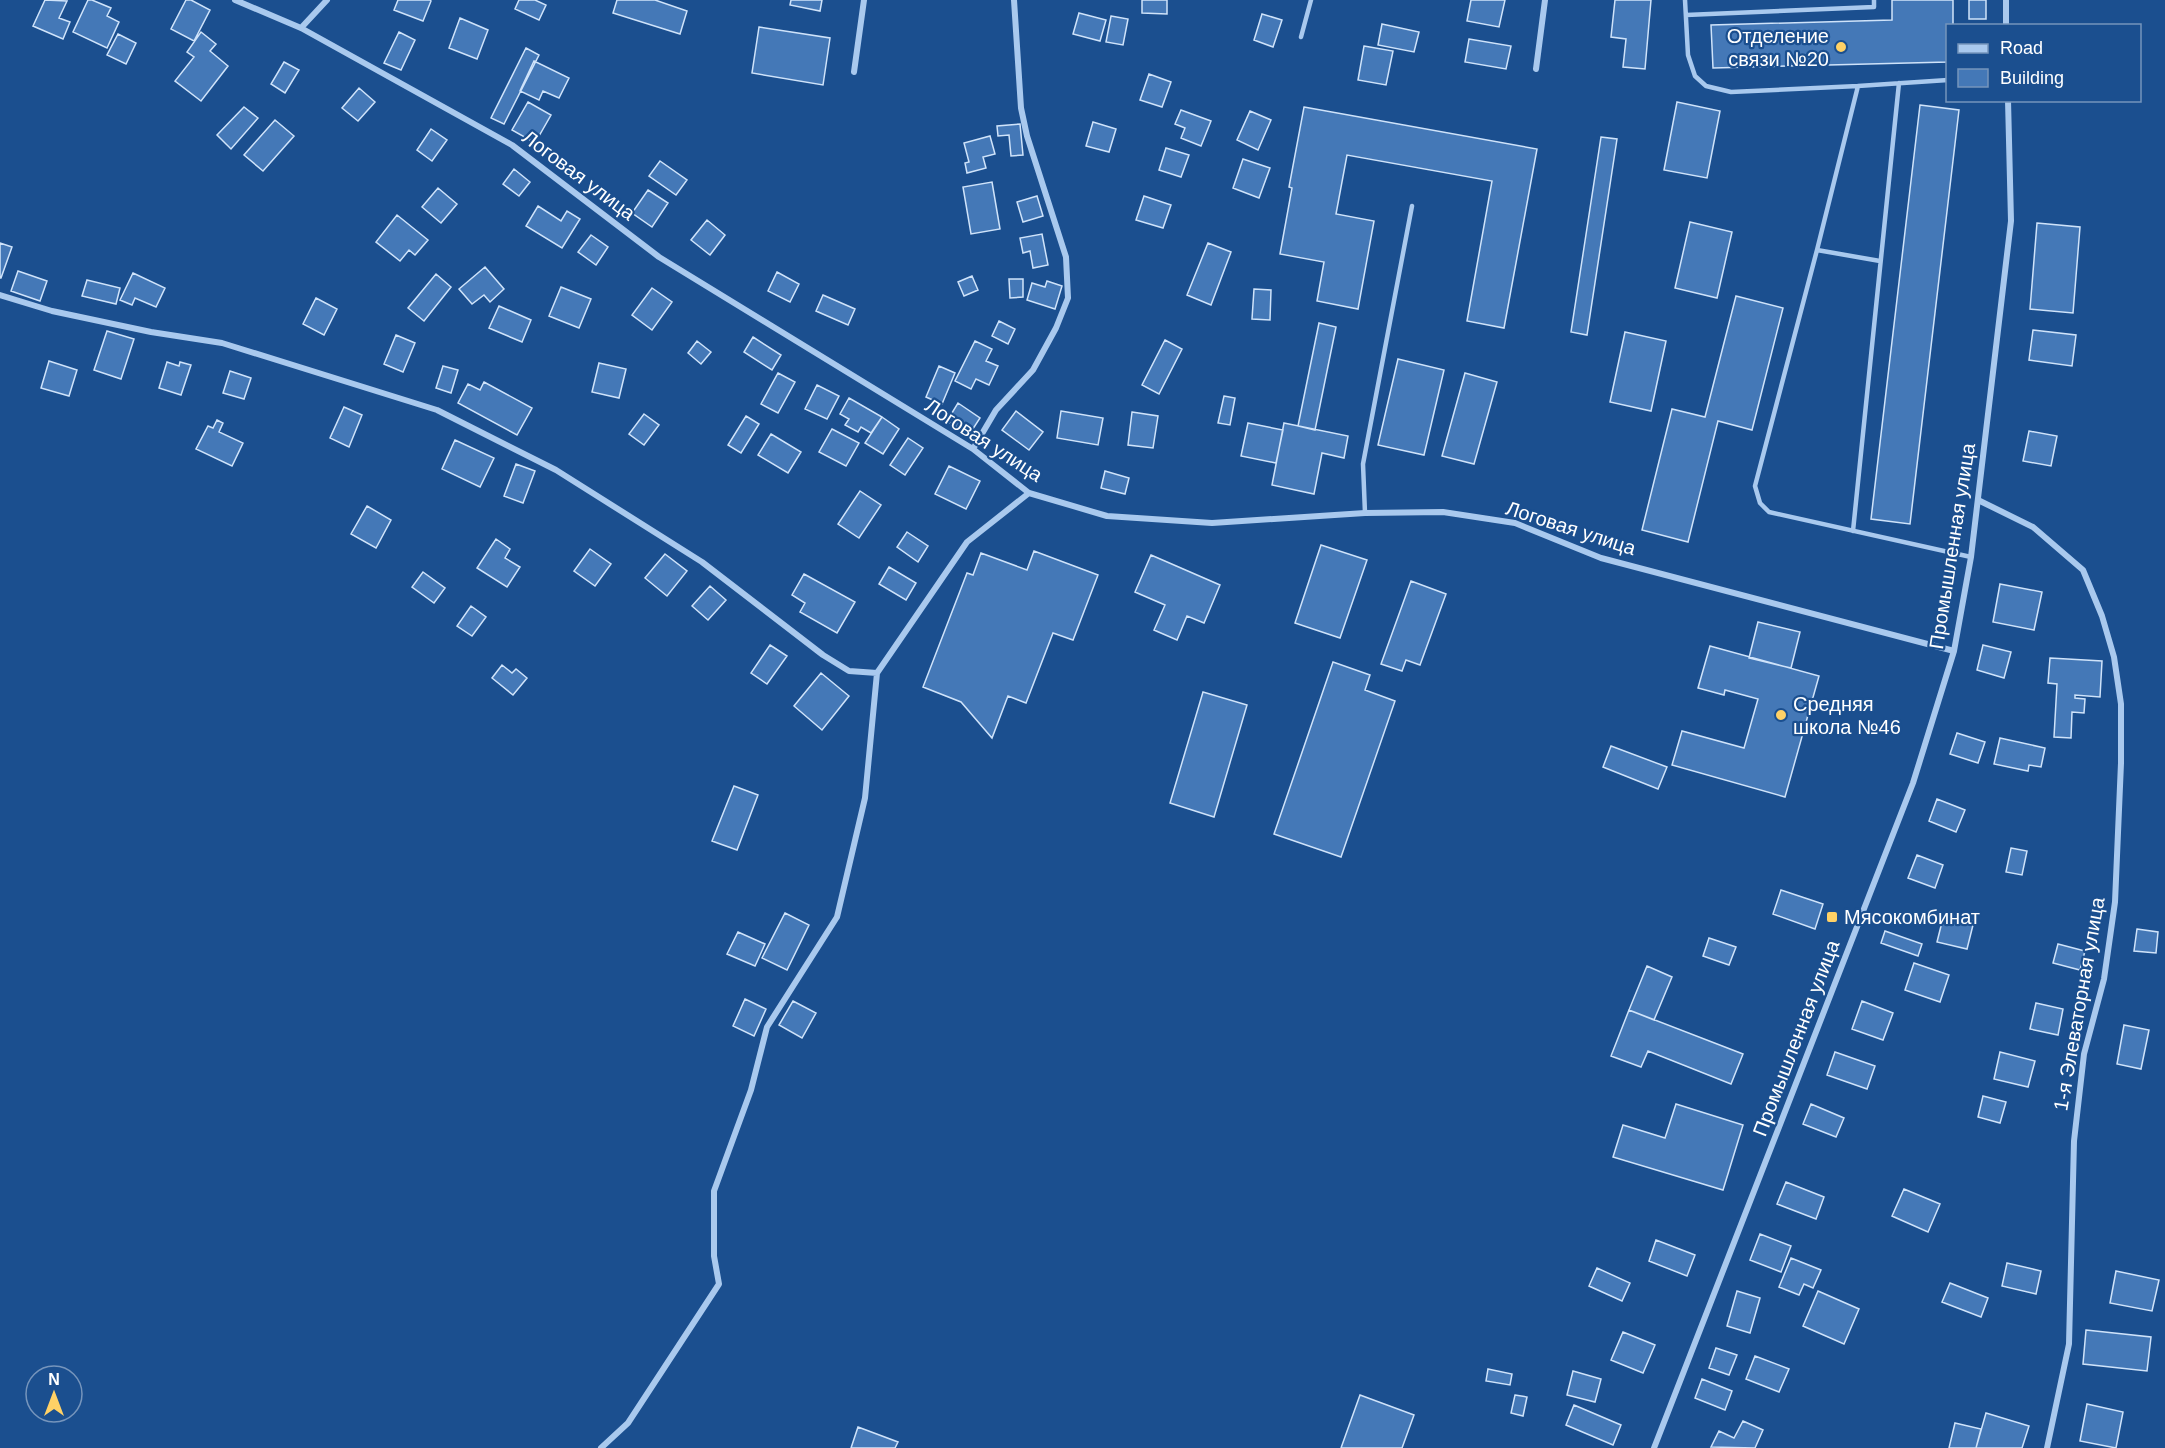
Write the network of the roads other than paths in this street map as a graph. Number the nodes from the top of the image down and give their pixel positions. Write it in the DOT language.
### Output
graph roads {
  1 [pos="235,0"];
  2 [pos="327,0"];
  3 [pos="864,0"];
  4 [pos="1014,0"];
  5 [pos="1311,0"];
  6 [pos="1545,0"];
  7 [pos="1685,0"];
  8 [pos="1874,0"];
  9 [pos="2006,0"];
  10 [pos="1686,15"];
  11 [pos="2006,24"];
  12 [pos="301,28"];
  13 [pos="1301,37"];
  14 [pos="1536,69"];
  15 [pos="854,72"];
  16 [pos="1946,80"];
  17 [pos="1899,83"];
  18 [pos="1858,86"];
  19 [pos="2008,102"];
  20 [pos="1412,206"];
  21 [pos="1817,250"];
  22 [pos="1880,261"];
  23 [pos="0,295"];
  24 [pos="973,449"];
  25 [pos="1029,493"];
  26 [pos="1978,500"];
  27 [pos="1365,513"];
  28 [pos="1853,531"];
  29 [pos="1971,557"];
  30 [pos="1954,651"];
  31 [pos="877,673"];
  32 [pos="601,1448"];
  33 [pos="1654,1448"];
  34 [pos="2047,1448"];
  1 -- 12 [label="street, Логовая улица"];
  2 -- 12 [label="street"];
  3 -- 15 [label="street"];
  4 -- 24 [label="street"];
  5 -- 13 [label="lane"];
  6 -- 14 [label="street"];
  7 -- 10 [label="lane"];
  8 -- 10 [label="lane"];
  9 -- 11 [label="street"];
  10 -- 18 [label="lane"];
  12 -- 24 [label="street, Логовая улица"];
  16 -- 17 [label="lane"];
  17 -- 18 [label="lane"];
  17 -- 22 [label="lane"];
  18 -- 21 [label="lane"];
  19 -- 26 [label="street, Промышленная улица"];
  20 -- 27 [label="lane"];
  21 -- 22 [label="lane"];
  21 -- 28 [label="lane"];
  22 -- 28 [label="lane"];
  23 -- 31 [label="street"];
  24 -- 25 [label="street, Логовая улица"];
  25 -- 27 [label="street, Логовая улица"];
  25 -- 31 [label="street"];
  26 -- 29 [label="street, Промышленная улица"];
  26 -- 34 [label="street, 1-я Элеваторная улица"];
  27 -- 30 [label="street, Логовая улица"];
  28 -- 29 [label="lane"];
  29 -- 30 [label="street, Промышленная улица"];
  30 -- 33 [label="street, Промышленная улица"];
  31 -- 32 [label="street"];
}
